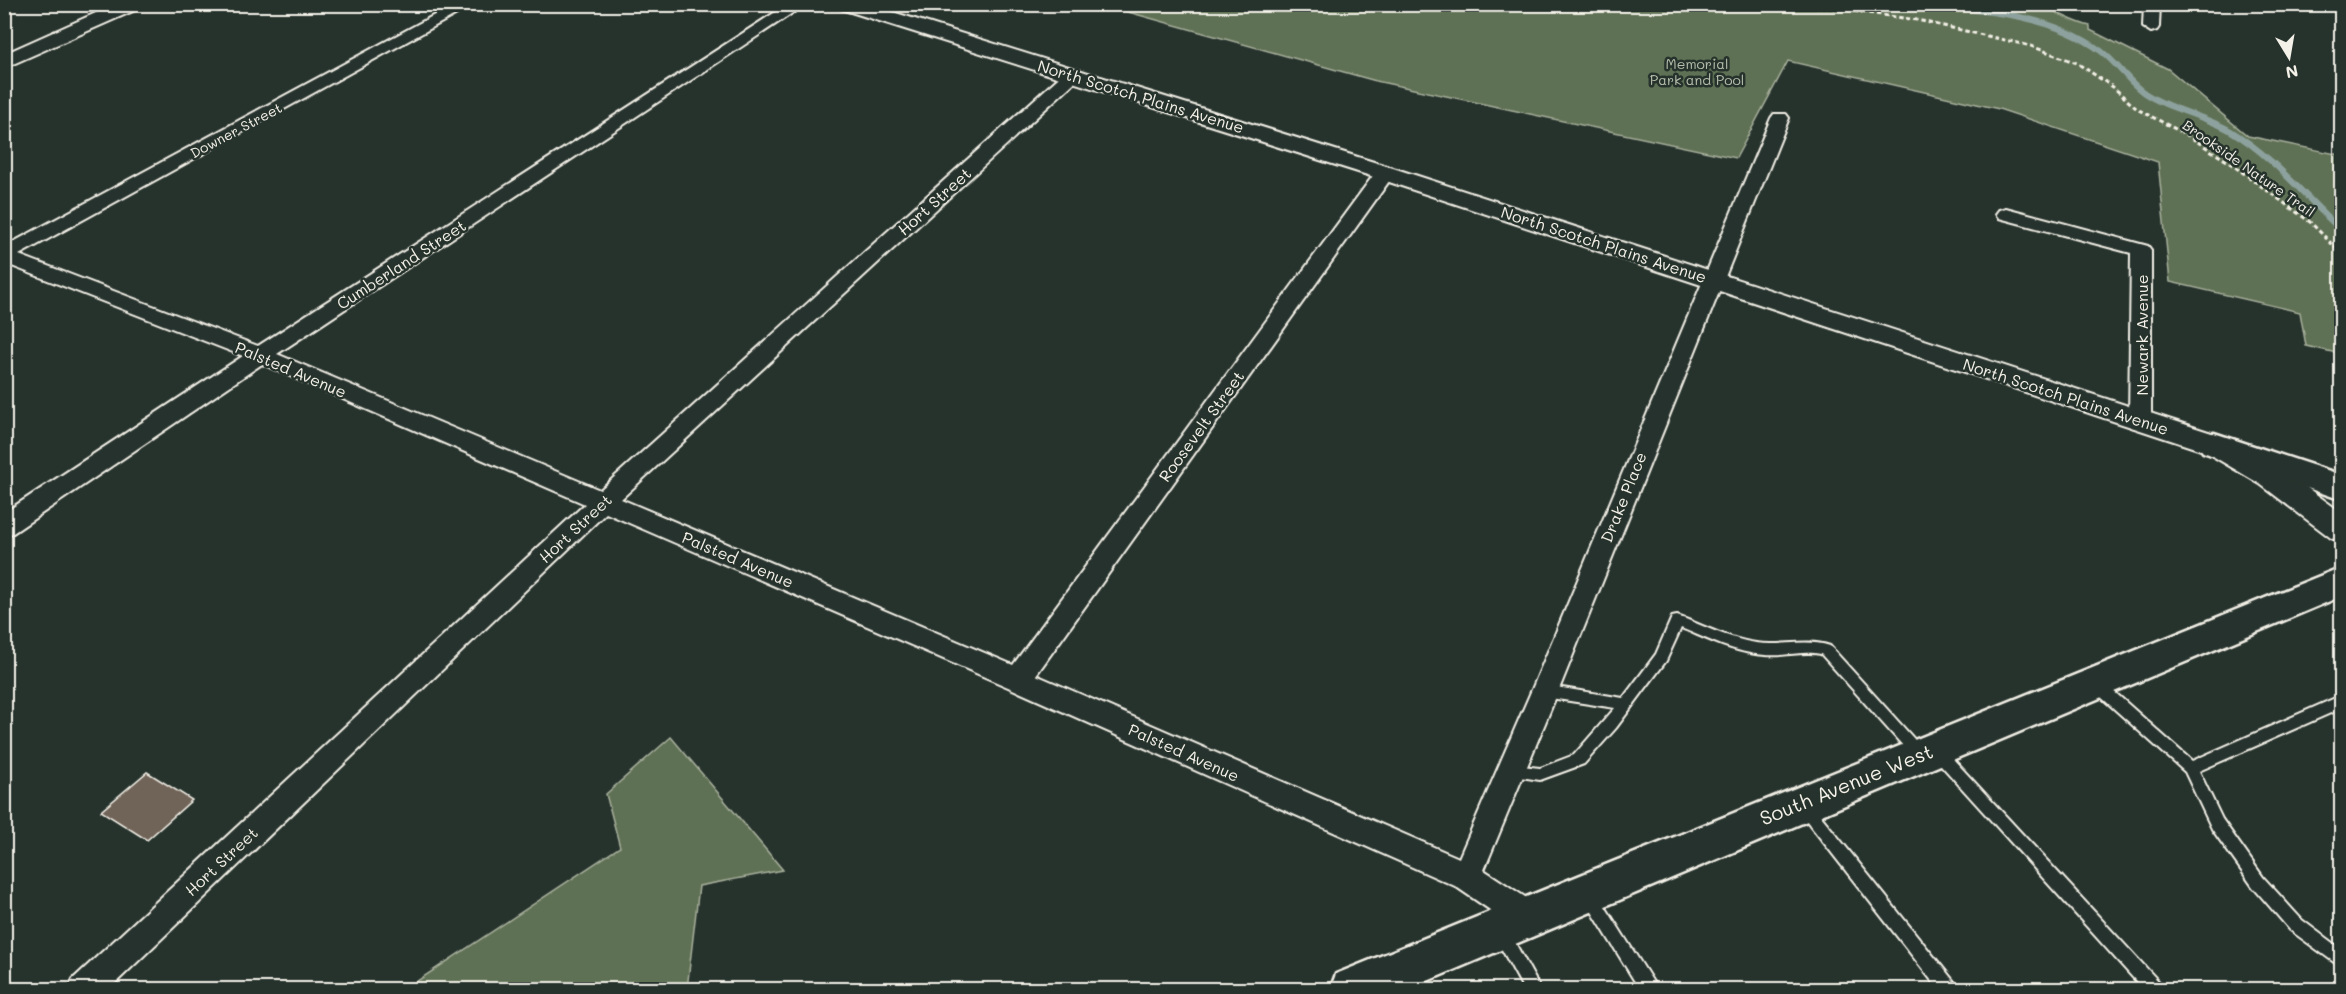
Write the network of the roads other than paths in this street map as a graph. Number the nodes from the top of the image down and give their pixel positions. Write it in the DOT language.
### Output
graph roads {
  1 [pos="132,4"];
  2 [pos="468,4"];
  3 [pos="799,4"];
  4 [pos="845,4"];
  5 [pos="2152,4"];
  6 [pos="2151,27"];
  7 [pos="4,62"];
  8 [pos="1073,74"];
  9 [pos="1780,117"];
  10 [pos="1385,173"];
  11 [pos="2006,214"];
  12 [pos="4,256"];
  13 [pos="1711,279"];
  14 [pos="260,355"];
  15 [pos="2140,421"];
  16 [pos="2214,444"];
  17 [pos="2342,488"];
  18 [pos="603,502"];
  19 [pos="4,526"];
  20 [pos="2342,530"];
  21 [pos="2342,580"];
  22 [pos="1018,679"];
  23 [pos="2094,682"];
  24 [pos="1544,691"];
  25 [pos="2342,701"];
  26 [pos="1626,704"];
  27 [pos="1926,751"];
  28 [pos="2190,768"];
  29 [pos="1512,771"];
  30 [pos="1801,802"];
  31 [pos="1466,876"];
  32 [pos="1587,891"];
  33 [pos="1512,921"];
  34 [pos="2342,960"];
  35 [pos="1375,985"];
  36 [pos="84,990"];
  37 [pos="1533,990"];
  38 [pos="1650,990"];
  39 [pos="1950,990"];
  40 [pos="2155,990"];
  1 -- 7 [label="street"];
  2 -- 12 [label="street, Downer Street"];
  3 -- 14 [label="street, Cumberland Street"];
  4 -- 8 [label="street, North Scotch Plains Avenue"];
  5 -- 6 [label="street"];
  8 -- 10 [label="street, North Scotch Plains Avenue"];
  8 -- 18 [label="street, Hort Street"];
  9 -- 13 [label="street, Drake Place"];
  10 -- 13 [label="street, North Scotch Plains Avenue"];
  10 -- 22 [label="street, Roosevelt Street"];
  11 -- 15 [label="street, Newark Avenue"];
  12 -- 14 [label="street, Palsted Avenue"];
  13 -- 15 [label="street, North Scotch Plains Avenue"];
  13 -- 24 [label="street, Drake Place"];
  14 -- 18 [label="street, Palsted Avenue"];
  14 -- 19 [label="street, Cumberland Street"];
  15 -- 16 [label="street, North Scotch Plains Avenue"];
  16 -- 17 [label="main road"];
  16 -- 20 [label="street, North Scotch Plains Avenue"];
  18 -- 22 [label="street, Palsted Avenue"];
  18 -- 36 [label="street, Hort Street"];
  21 -- 23 [label="main road, South Avenue West"];
  22 -- 31 [label="street, Palsted Avenue"];
  23 -- 27 [label="main road, South Avenue West"];
  23 -- 28 [label="lane"];
  24 -- 26 [label="lane"];
  24 -- 29 [label="street, Drake Place"];
  25 -- 28 [label="lane"];
  26 -- 27 [label="lane"];
  26 -- 29 [label="lane"];
  27 -- 30 [label="main road, South Avenue West"];
  27 -- 40 [label="lane"];
  28 -- 34 [label="lane"];
  29 -- 31 [label="street, Drake Place"];
  30 -- 32 [label="main road, South Avenue West"];
  30 -- 39 [label="lane"];
  31 -- 33 [label="street, Palsted Avenue"];
  32 -- 33 [label="main road, South Avenue West"];
  32 -- 38 [label="lane"];
  33 -- 35 [label="main road, South Avenue West"];
  33 -- 37 [label="lane"];
}
